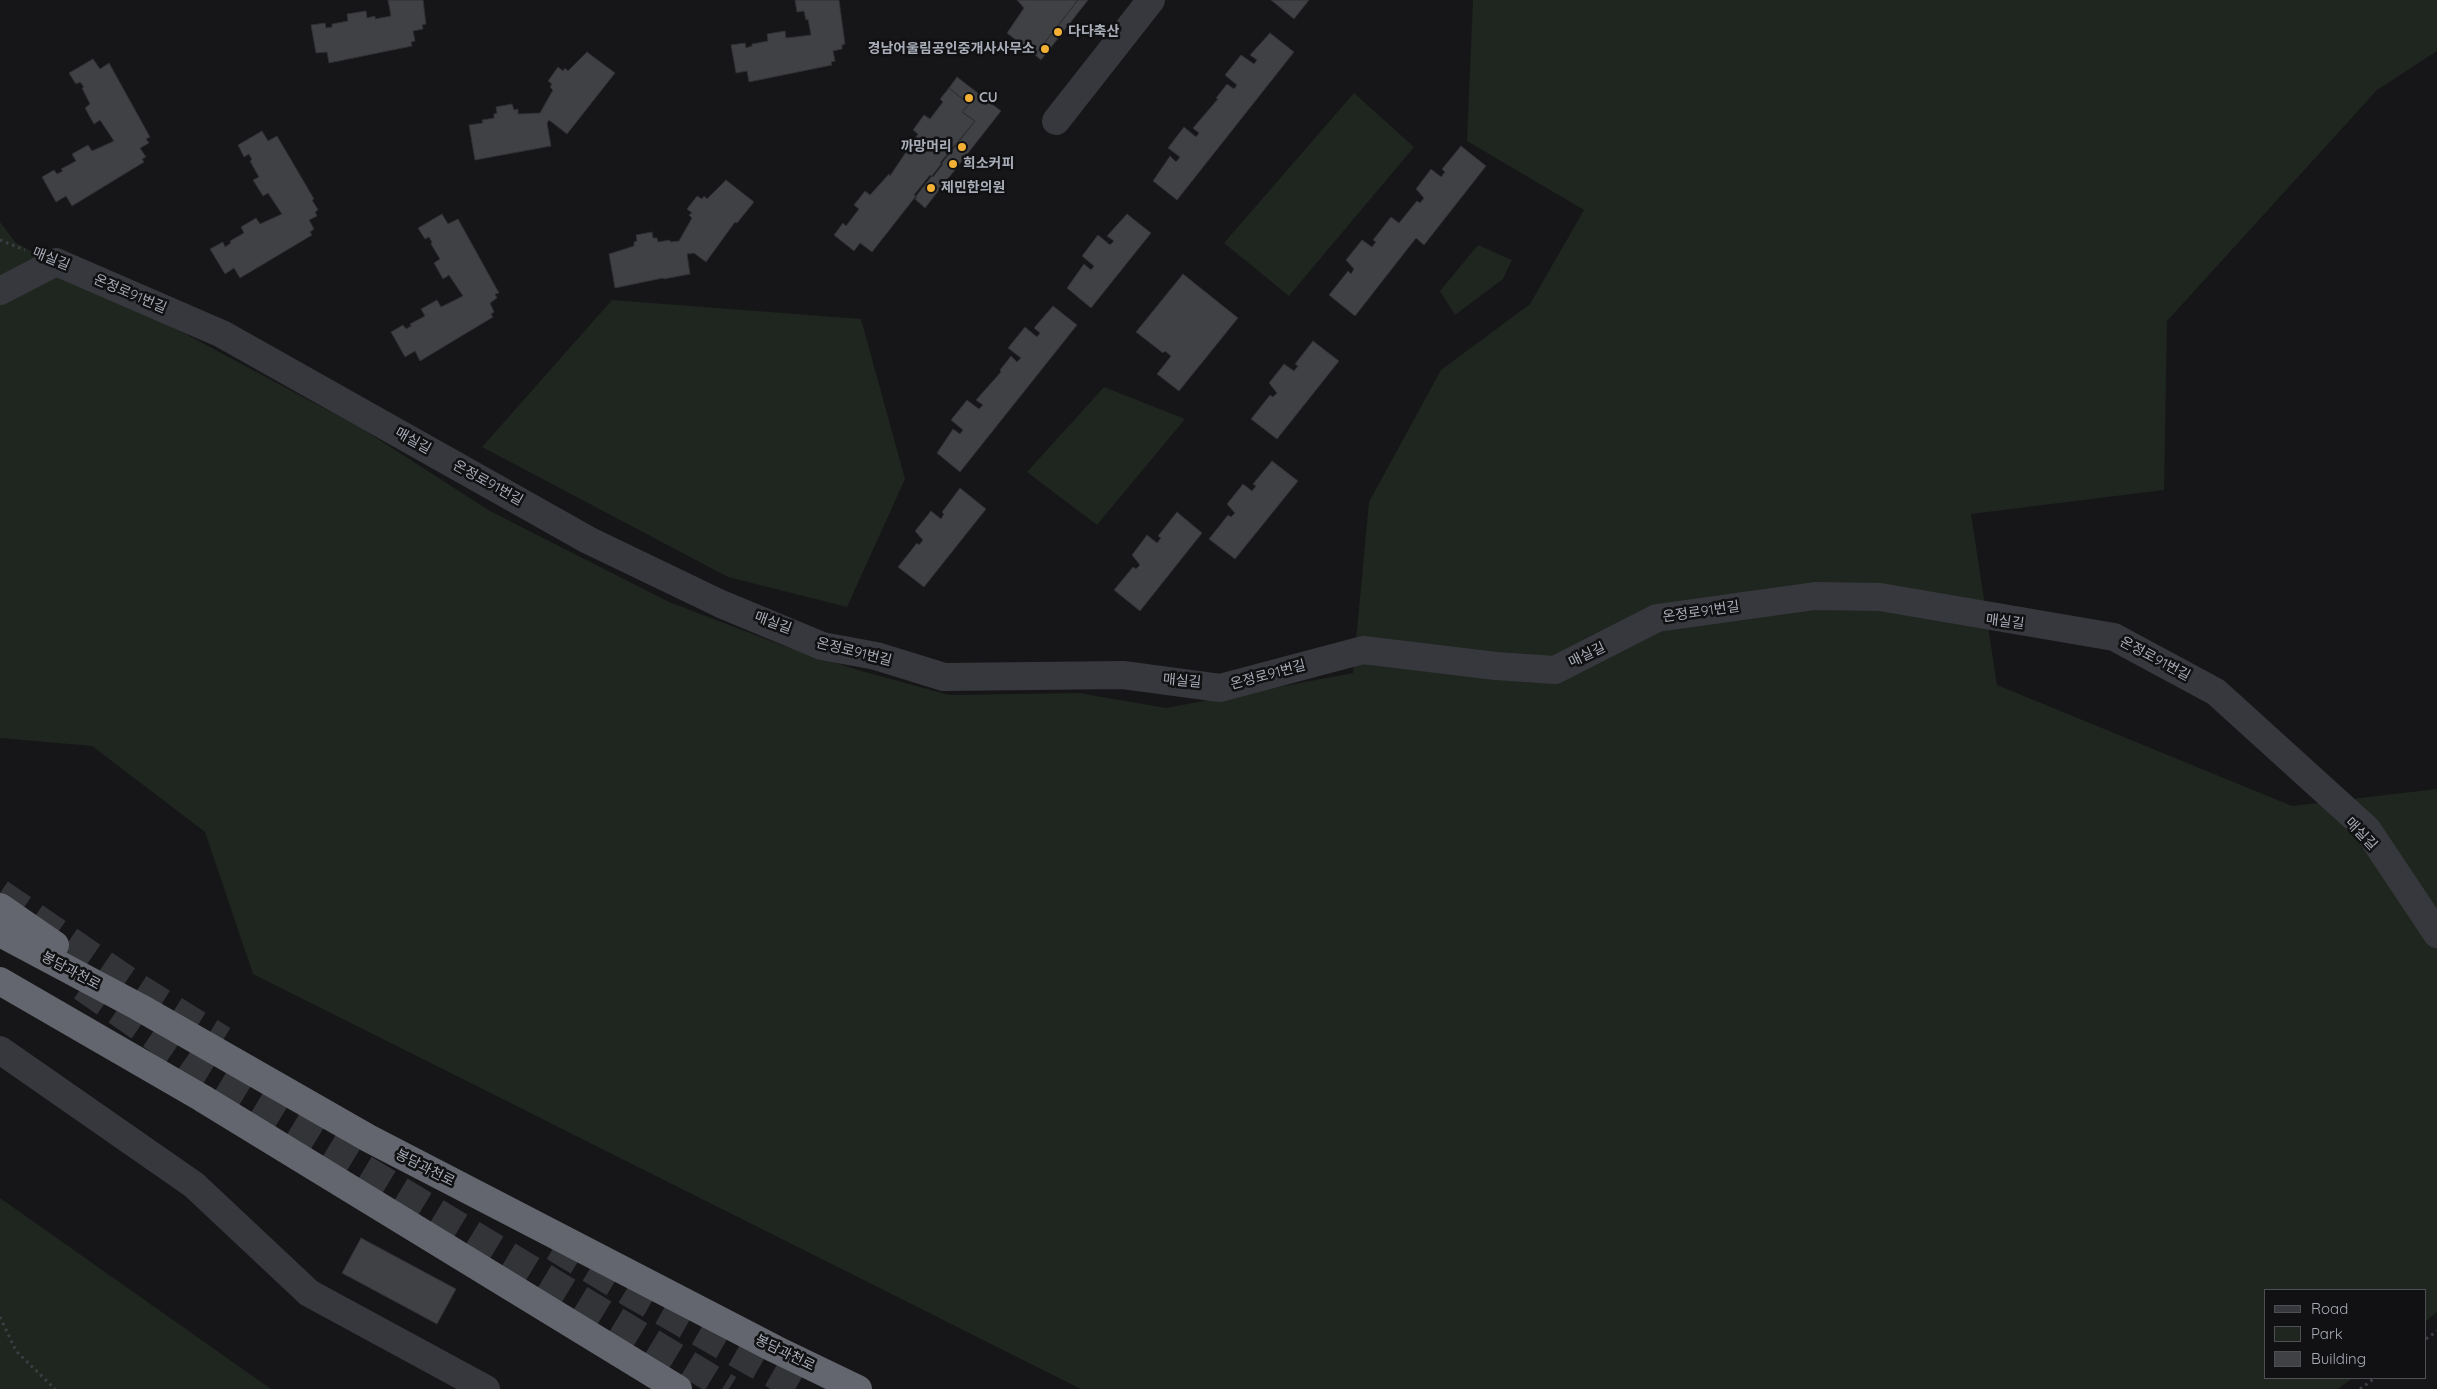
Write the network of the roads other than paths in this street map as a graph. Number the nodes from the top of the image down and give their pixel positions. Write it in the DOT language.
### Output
graph roads {
  1 [pos="1151,0"];
  2 [pos="1056,121"];
  3 [pos="0,291"];
  4 [pos="0,907"];
  5 [pos="0,933"];
  6 [pos="2437,934"];
  7 [pos="0,981"];
  8 [pos="138,1007"];
  9 [pos="0,1050"];
  10 [pos="486,1389"];
  11 [pos="678,1389"];
  12 [pos="858,1389"];
  1 -- 2 [label="street"];
  3 -- 6 [label="street, 온정로91번길"];
  4 -- 8 [label="highway"];
  5 -- 8 [label="highway, 봉담과천로"];
  7 -- 11 [label="highway"];
  8 -- 12 [label="highway, 봉담과천로"];
  9 -- 10 [label="street"];
}
